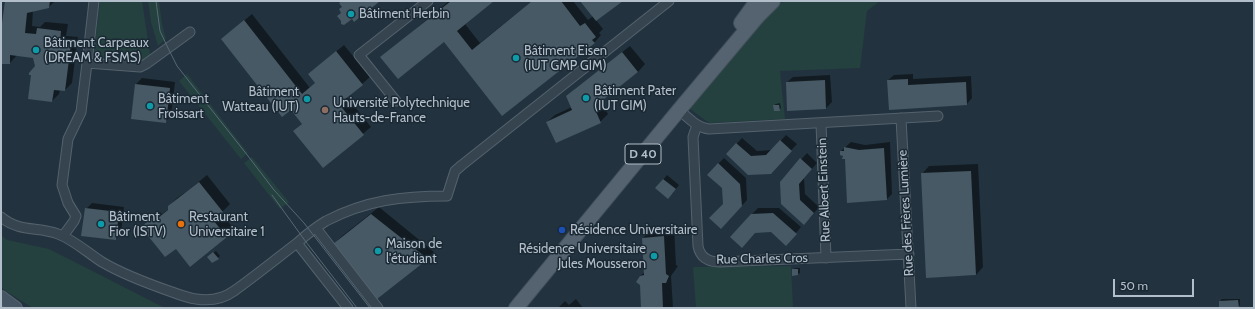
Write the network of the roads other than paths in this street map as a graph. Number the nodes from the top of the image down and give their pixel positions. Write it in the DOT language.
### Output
graph roads {
  1 [pos="94,1"];
  2 [pos="428,1"];
  3 [pos="669,1"];
  4 [pos="757,1"];
  5 [pos="773,1"];
  6 [pos="190,32"];
  7 [pos="87,63"];
  8 [pos="396,101"];
  9 [pos="679,110"];
  10 [pos="938,116"];
  11 [pos="901,118"];
  12 [pos="821,123"];
  13 [pos="697,125"];
  14 [pos="1,217"];
  15 [pos="316,228"];
  16 [pos="63,236"];
  17 [pos="297,243"];
  18 [pos="909,254"];
  19 [pos="826,258"];
  20 [pos="1,296"];
  21 [pos="16,308"];
  22 [pos="348,308"];
  23 [pos="378,308"];
  24 [pos="507,308"];
  25 [pos="516,308"];
  26 [pos="911,308"];
  1 -- 7 [label="street"];
  2 -- 8 [label="street"];
  3 -- 15 [label="street"];
  4 -- 24 [label="main road, D 40"];
  5 -- 9 [label="main road, D 40"];
  6 -- 7 [label="street"];
  7 -- 16 [label="street"];
  9 -- 13 [label="street"];
  9 -- 25 [label="main road, D 40"];
  10 -- 11 [label="street"];
  11 -- 12 [label="street"];
  11 -- 18 [label="street, Rue des Frères Lumière"];
  12 -- 13 [label="street"];
  12 -- 19 [label="street, Rue Albert Einstein"];
  13 -- 19 [label="street, Rue Charles Cros"];
  14 -- 16 [label="street"];
  15 -- 17 [label="street"];
  15 -- 23 [label="street"];
  16 -- 17 [label="street"];
  17 -- 22 [label="street"];
  18 -- 19 [label="street, Rue Charles Cros"];
  18 -- 26 [label="street, Rue des Frères Lumière"];
  20 -- 21 [label="main road"];
}
